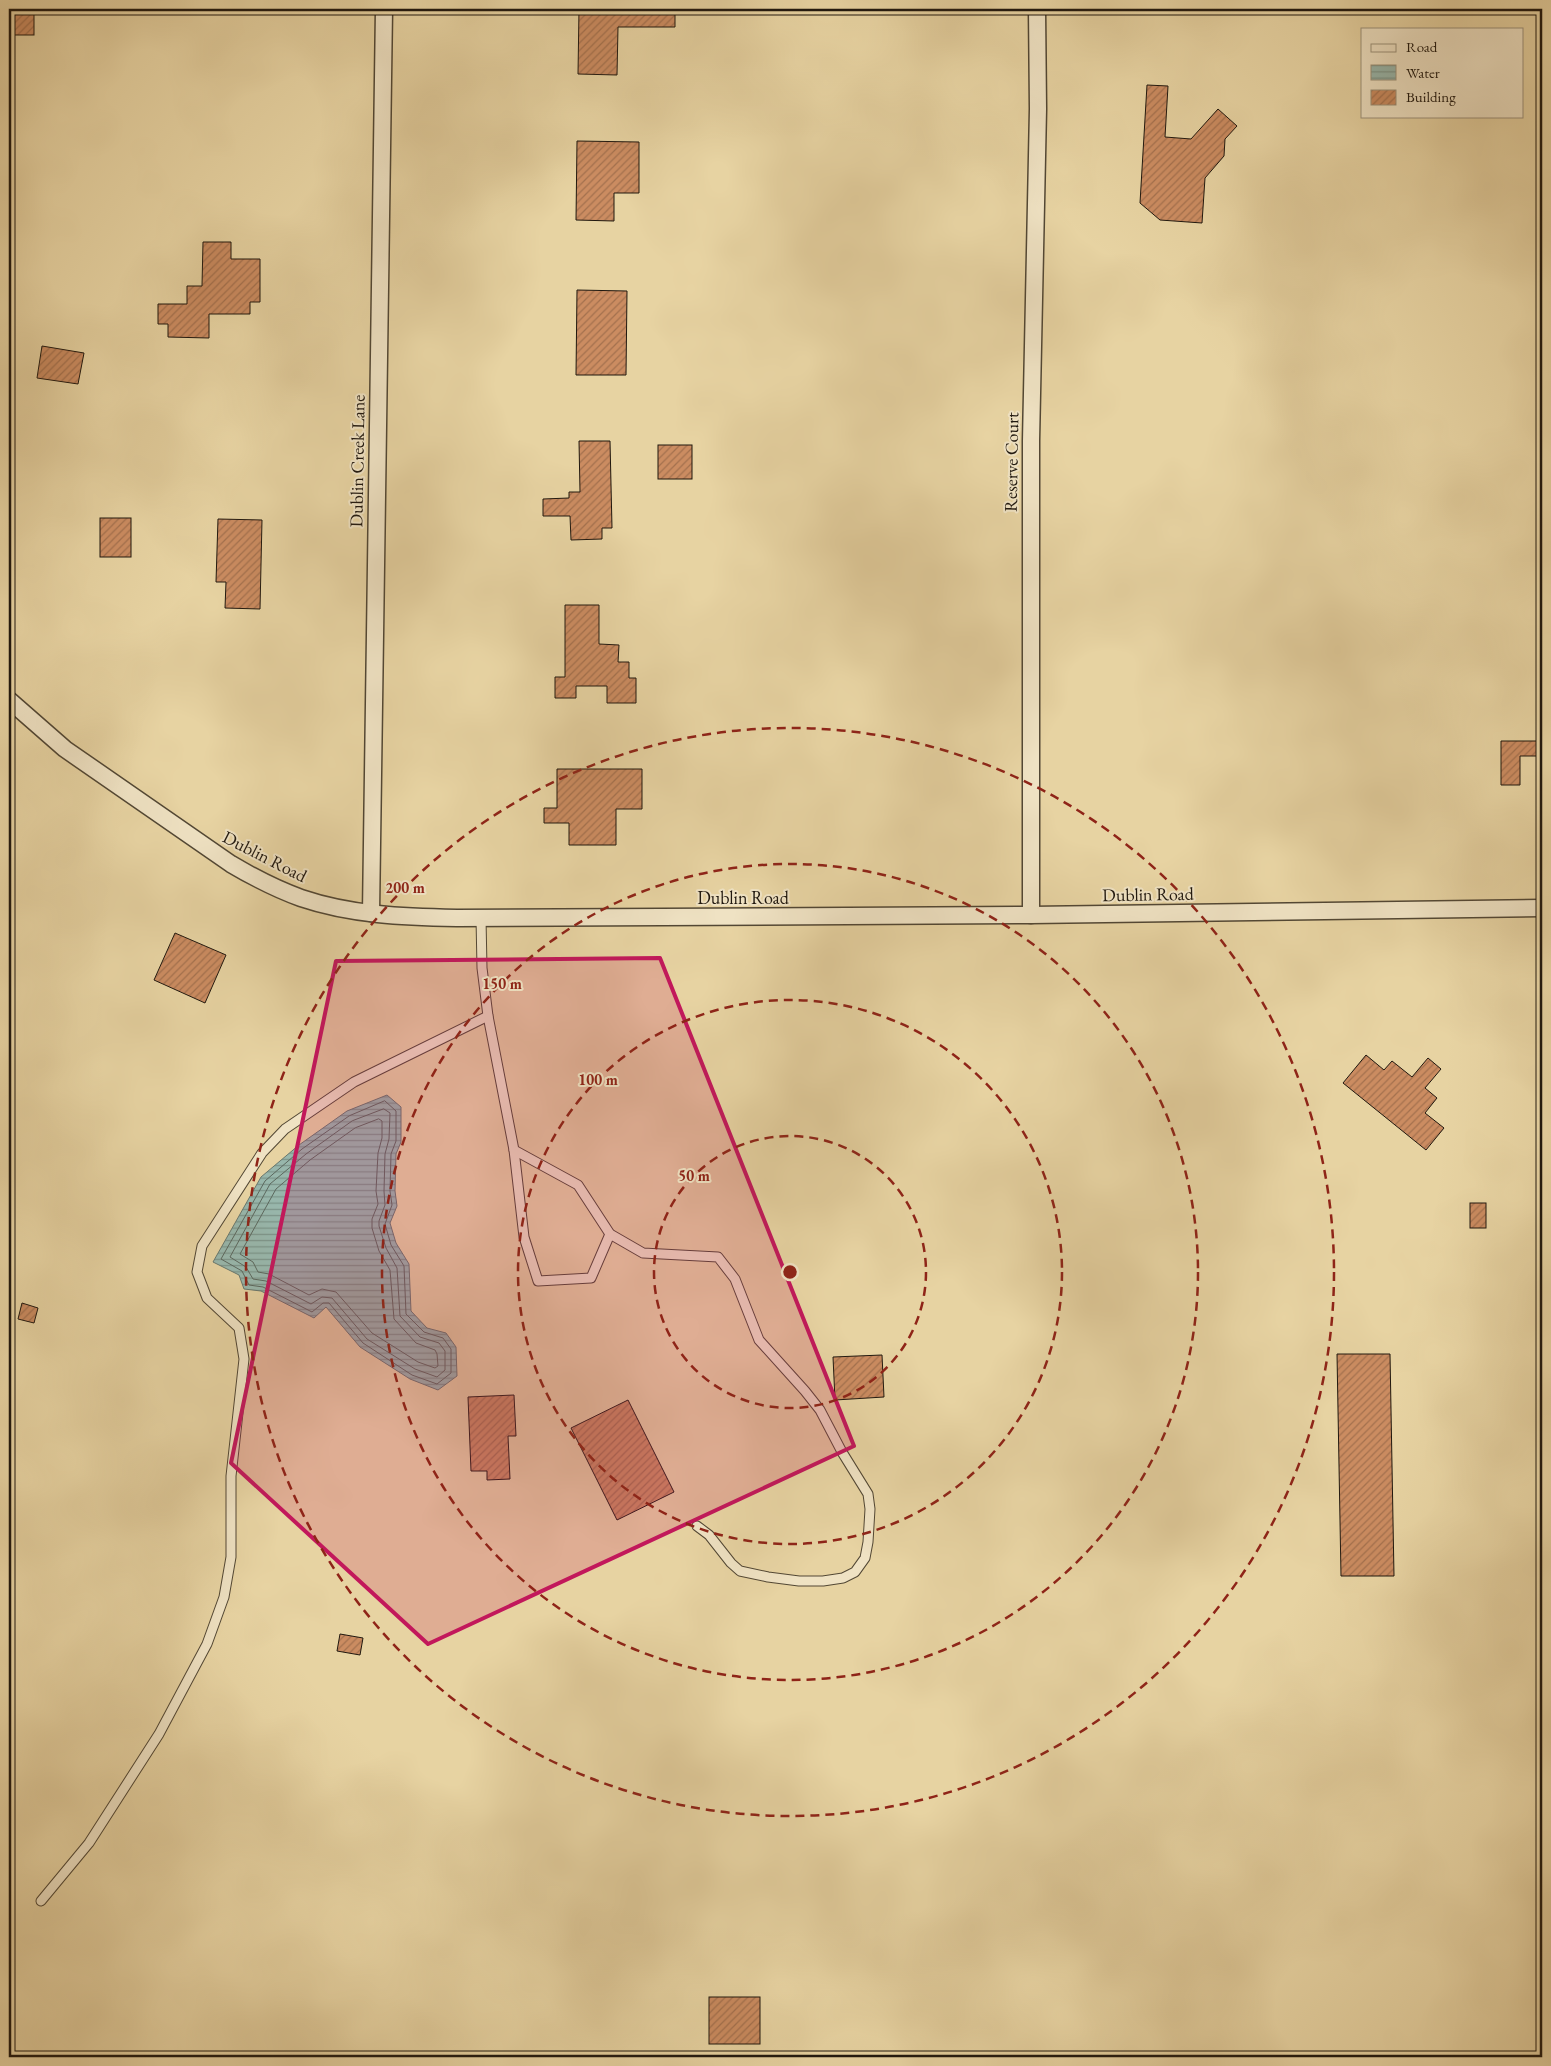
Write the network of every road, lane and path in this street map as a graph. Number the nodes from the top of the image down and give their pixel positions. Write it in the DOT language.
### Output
graph roads {
  1 [pos="384,9"];
  2 [pos="1037,9"];
  3 [pos="9,700"];
  4 [pos="1542,908"];
  5 [pos="372,913"];
  6 [pos="1031,915"];
  7 [pos="481,918"];
  8 [pos="488,1016"];
  9 [pos="514,1150"];
  10 [pos="610,1234"];
  11 [pos="697,1526"];
  12 [pos="41,1901"];
  1 -- 5 [label="street, Dublin Creek Lane"];
  2 -- 6 [label="street, Reserve Court"];
  3 -- 5 [label="street, Dublin Road"];
  4 -- 6 [label="street, Dublin Road"];
  5 -- 7 [label="street, Dublin Road"];
  6 -- 7 [label="street, Dublin Road"];
  7 -- 8 [label="lane"];
  8 -- 9 [label="lane"];
  8 -- 12 [label="lane"];
  9 -- 10 [label="lane"];
  9 -- 10 [label="lane"];
  10 -- 11 [label="lane"];
}
